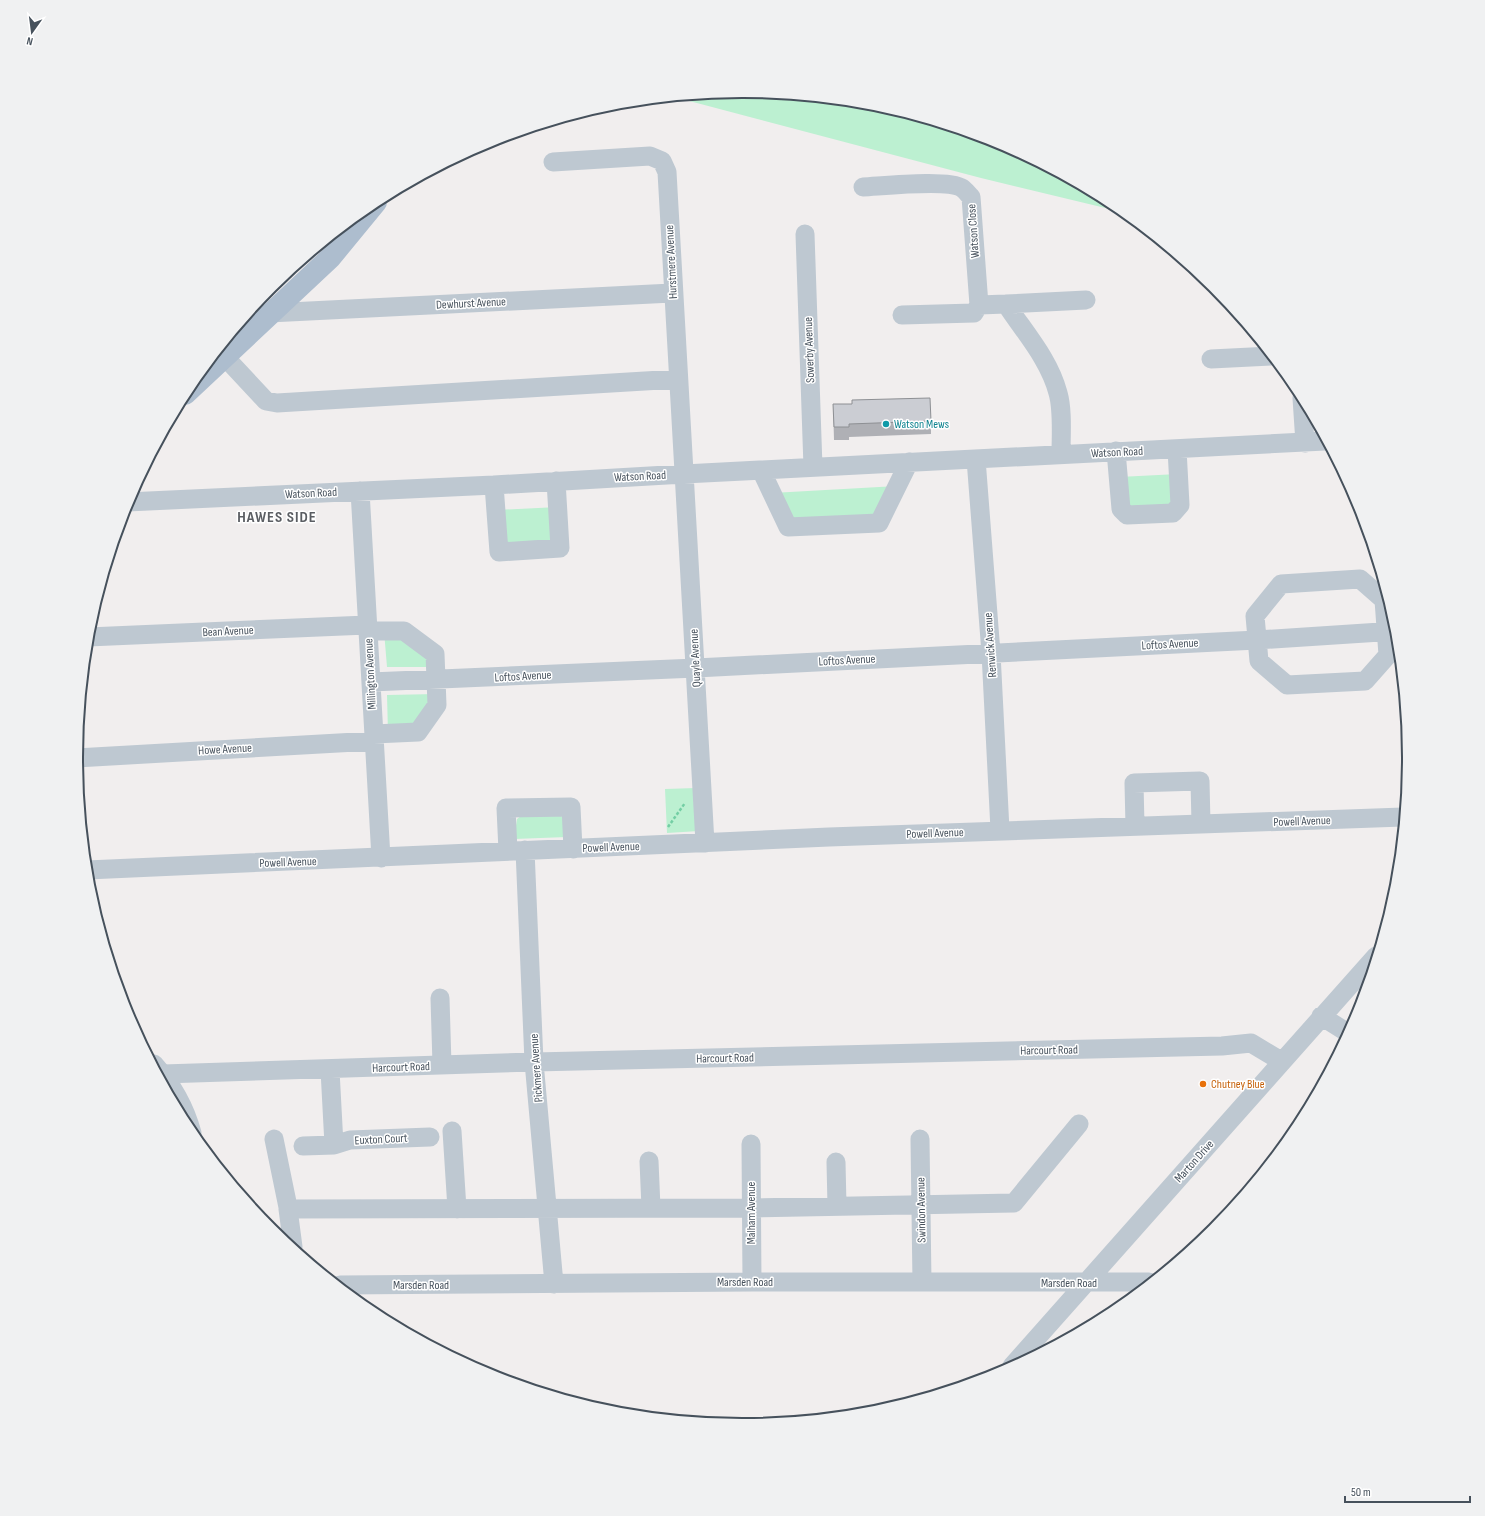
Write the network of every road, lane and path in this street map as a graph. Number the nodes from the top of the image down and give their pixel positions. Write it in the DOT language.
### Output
graph roads {
  1 [pos="553,162"];
  2 [pos="863,187"];
  3 [pos="360,221"];
  4 [pos="805,234"];
  5 [pos="672,293"];
  6 [pos="1086,300"];
  7 [pos="1006,304"];
  8 [pos="979,305"];
  9 [pos="260,315"];
  10 [pos="902,315"];
  11 [pos="224,356"];
  12 [pos="1265,356"];
  13 [pos="1211,359"];
  14 [pos="210,370"];
  15 [pos="678,379"];
  16 [pos="1303,411"];
  17 [pos="1321,441"];
  18 [pos="1305,443"];
  19 [pos="1177,449"];
  20 [pos="1116,452"];
  21 [pos="1062,454"];
  22 [pos="976,459"];
  23 [pos="909,462"];
  24 [pos="813,467"];
  25 [pos="761,470"];
  26 [pos="684,474"];
  27 [pos="556,481"];
  28 [pos="494,485"];
  29 [pos="360,491"];
  30 [pos="135,502"];
  31 [pos="1383,599"];
  32 [pos="368,628"];
  33 [pos="1389,631"];
  34 [pos="95,637"];
  35 [pos="1390,637"];
  36 [pos="1257,640"];
  37 [pos="991,653"];
  38 [pos="696,668"];
  39 [pos="437,680"];
  40 [pos="371,682"];
  41 [pos="374,737"];
  42 [pos="83,758"];
  43 [pos="702,780"];
  44 [pos="1399,817"];
  45 [pos="1201,824"];
  46 [pos="1135,826"];
  47 [pos="1000,830"];
  48 [pos="705,843"];
  49 [pos="655,846"];
  50 [pos="573,849"];
  51 [pos="516,851"];
  52 [pos="381,858"];
  53 [pos="93,870"];
  54 [pos="1369,964"];
  55 [pos="440,998"];
  56 [pos="1321,1016"];
  57 [pos="1343,1029"];
  58 [pos="1281,1061"];
  59 [pos="534,1062"];
  60 [pos="442,1065"];
  61 [pos="161,1069"];
  62 [pos="330,1070"];
  63 [pos="1079,1124"];
  64 [pos="452,1131"];
  65 [pos="430,1137"];
  66 [pos="920,1138"];
  67 [pos="274,1139"];
  68 [pos="751,1144"];
  69 [pos="334,1145"];
  70 [pos="303,1146"];
  71 [pos="649,1161"];
  72 [pos="836,1162"];
  73 [pos="921,1205"];
  74 [pos="836,1206"];
  75 [pos="651,1208"];
  76 [pos="751,1208"];
  77 [pos="457,1209"];
  78 [pos="547,1209"];
  79 [pos="288,1212"];
  80 [pos="292,1239"];
  81 [pos="752,1282"];
  82 [pos="922,1282"];
  83 [pos="1142,1282"];
  84 [pos="1085,1283"];
  85 [pos="554,1284"];
  86 [pos="347,1285"];
  87 [pos="1022,1354"];
  1 -- 5 [label="street, Hurstmere Avenue"];
  2 -- 8 [label="street, Watson Close"];
  3 -- 9 [label="main road"];
  4 -- 24 [label="street, Sowerby Avenue"];
  5 -- 9 [label="street, Dewhurst Avenue"];
  5 -- 15 [label="street, Hurstmere Avenue"];
  6 -- 7 [label="street"];
  7 -- 8 [label="street"];
  7 -- 21 [label="street"];
  8 -- 10 [label="street"];
  9 -- 11 [label="main road"];
  11 -- 14 [label="main road"];
  11 -- 15 [label="street"];
  12 -- 13 [label="street"];
  15 -- 26 [label="street, Hurstmere Avenue"];
  16 -- 18 [label="street"];
  17 -- 18 [label="street, Watson Road"];
  18 -- 19 [label="street, Watson Road"];
  19 -- 20 [label="street, Watson Road"];
  19 -- 20 [label="street"];
  20 -- 21 [label="street, Watson Road"];
  21 -- 22 [label="street, Watson Road"];
  22 -- 23 [label="street, Watson Road"];
  22 -- 37 [label="street, Renwick Avenue"];
  23 -- 24 [label="street, Watson Road"];
  23 -- 25 [label="street"];
  24 -- 25 [label="street, Watson Road"];
  25 -- 26 [label="street, Watson Road"];
  26 -- 27 [label="street, Watson Road"];
  26 -- 38 [label="street, Quayle Avenue"];
  27 -- 28 [label="street, Watson Road"];
  27 -- 28 [label="street"];
  28 -- 29 [label="street, Watson Road"];
  29 -- 30 [label="street, Watson Road"];
  29 -- 32 [label="street, Millington Avenue"];
  31 -- 36 [label="street"];
  32 -- 34 [label="street, Bean Avenue"];
  32 -- 39 [label="street"];
  32 -- 40 [label="street, Millington Avenue"];
  33 -- 36 [label="street, Loftos Avenue"];
  35 -- 36 [label="street"];
  36 -- 37 [label="street, Loftos Avenue"];
  37 -- 38 [label="street, Loftos Avenue"];
  37 -- 47 [label="street, Renwick Avenue"];
  38 -- 39 [label="street, Loftos Avenue"];
  38 -- 43 [label="street, Quayle Avenue"];
  39 -- 40 [label="street, Loftos Avenue"];
  39 -- 41 [label="street"];
  40 -- 41 [label="street, Millington Avenue"];
  41 -- 42 [label="street, Howe Avenue"];
  41 -- 52 [label="street, Millington Avenue"];
  43 -- 48 [label="street, Quayle Avenue"];
  43 -- 49 [label="path"];
  44 -- 45 [label="street, Powell Avenue"];
  45 -- 46 [label="street, Powell Avenue"];
  45 -- 46 [label="street"];
  46 -- 47 [label="street, Powell Avenue"];
  47 -- 48 [label="street, Powell Avenue"];
  48 -- 49 [label="street, Powell Avenue"];
  49 -- 50 [label="street, Powell Avenue"];
  50 -- 51 [label="street, Powell Avenue"];
  50 -- 51 [label="street, Pickmere Avenue"];
  51 -- 52 [label="street, Powell Avenue"];
  51 -- 59 [label="street, Pickmere Avenue"];
  52 -- 53 [label="street, Powell Avenue"];
  54 -- 56 [label="street, Marton Drive"];
  55 -- 60 [label="street"];
  56 -- 57 [label="street"];
  56 -- 58 [label="street, Marton Drive"];
  58 -- 59 [label="street, Harcourt Road"];
  58 -- 84 [label="street, Marton Drive"];
  59 -- 60 [label="street, Harcourt Road"];
  59 -- 78 [label="street, Pickmere Avenue"];
  60 -- 62 [label="street, Harcourt Road"];
  61 -- 62 [label="street, Harcourt Road"];
  62 -- 69 [label="street"];
  63 -- 73 [label="street"];
  64 -- 77 [label="street"];
  65 -- 69 [label="street, Euxton Court"];
  66 -- 73 [label="street, Swindon Avenue"];
  67 -- 79 [label="street"];
  68 -- 76 [label="street, Malham Avenue"];
  69 -- 70 [label="street, Euxton Court"];
  71 -- 75 [label="street"];
  72 -- 74 [label="street"];
  73 -- 74 [label="street"];
  73 -- 82 [label="street, Swindon Avenue"];
  74 -- 76 [label="street"];
  75 -- 76 [label="street"];
  75 -- 78 [label="street"];
  76 -- 81 [label="street, Malham Avenue"];
  77 -- 78 [label="street"];
  77 -- 79 [label="street"];
  78 -- 85 [label="street, Pickmere Avenue"];
  79 -- 80 [label="street"];
  81 -- 82 [label="street, Marsden Road"];
  81 -- 85 [label="street, Marsden Road"];
  82 -- 84 [label="street, Marsden Road"];
  83 -- 84 [label="street, Marsden Road"];
  84 -- 87 [label="street, Marton Drive"];
  85 -- 86 [label="street, Marsden Road"];
}
